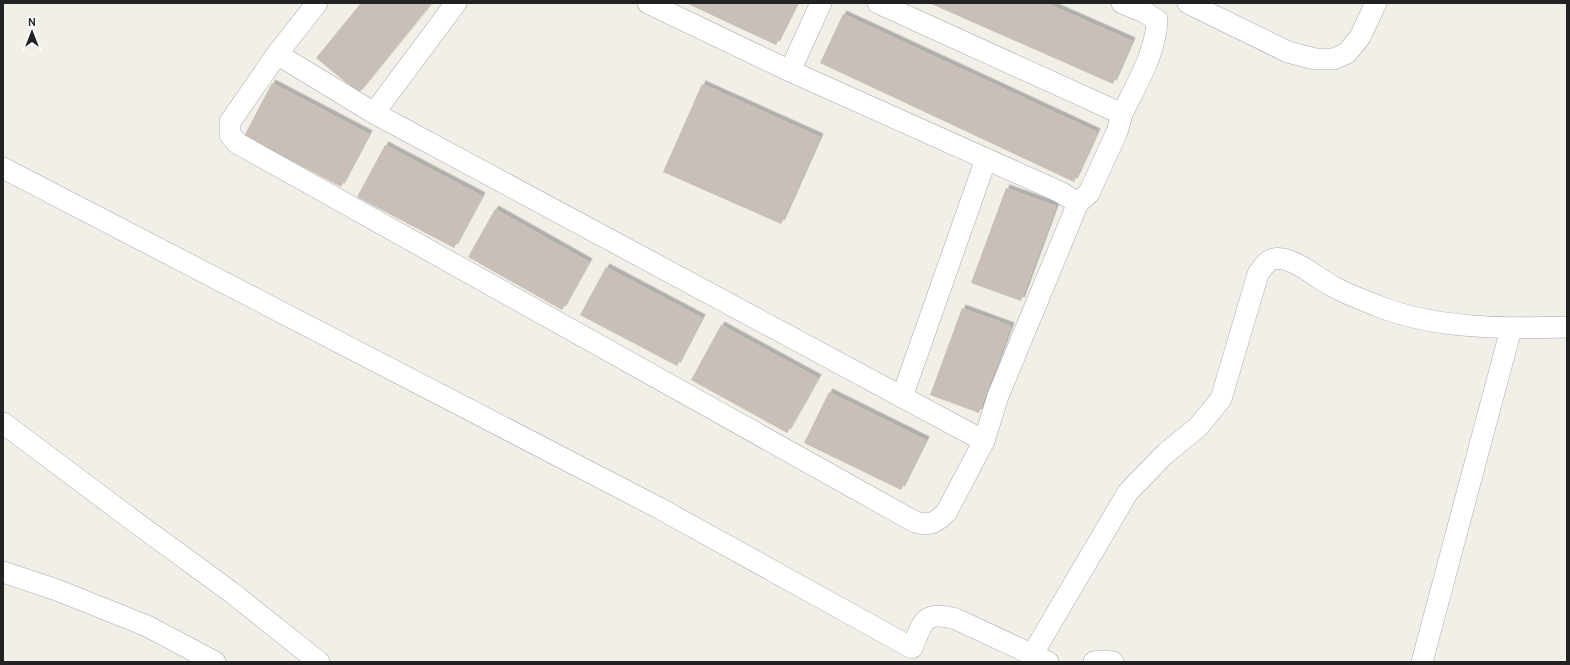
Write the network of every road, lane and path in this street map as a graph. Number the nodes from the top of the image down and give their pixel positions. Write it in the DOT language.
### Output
graph roads {
  1 [pos="317,3"];
  2 [pos="456,3"];
  3 [pos="648,3"];
  4 [pos="821,3"];
  5 [pos="878,3"];
  6 [pos="1122,3"];
  7 [pos="1188,3"];
  8 [pos="1376,3"];
  9 [pos="277,54"];
  10 [pos="790,71"];
  11 [pos="374,113"];
  12 [pos="1122,114"];
  13 [pos="986,159"];
  14 [pos="3,168"];
  15 [pos="1078,203"];
  16 [pos="1567,327"];
  17 [pos="1511,328"];
  18 [pos="902,397"];
  19 [pos="3,423"];
  20 [pos="984,441"];
  21 [pos="3,572"];
  22 [pos="909,655"];
  23 [pos="1040,658"];
  24 [pos="215,662"];
  25 [pos="320,662"];
  26 [pos="1094,662"];
  27 [pos="1113,662"];
  28 [pos="1422,662"];
  1 -- 9 [label="street"];
  2 -- 11 [label="street"];
  3 -- 10 [label="street"];
  4 -- 10 [label="street"];
  5 -- 12 [label="street"];
  6 -- 12 [label="street"];
  7 -- 8 [label="street"];
  9 -- 11 [label="street"];
  9 -- 20 [label="street"];
  10 -- 13 [label="street"];
  11 -- 18 [label="street"];
  12 -- 15 [label="street"];
  13 -- 15 [label="street"];
  13 -- 18 [label="street"];
  14 -- 22 [label="street"];
  15 -- 20 [label="street"];
  16 -- 17 [label="street"];
  17 -- 23 [label="street"];
  17 -- 28 [label="street"];
  18 -- 20 [label="street"];
  19 -- 25 [label="street"];
  21 -- 24 [label="street"];
  22 -- 23 [label="street"];
  26 -- 27 [label="street"];
}
